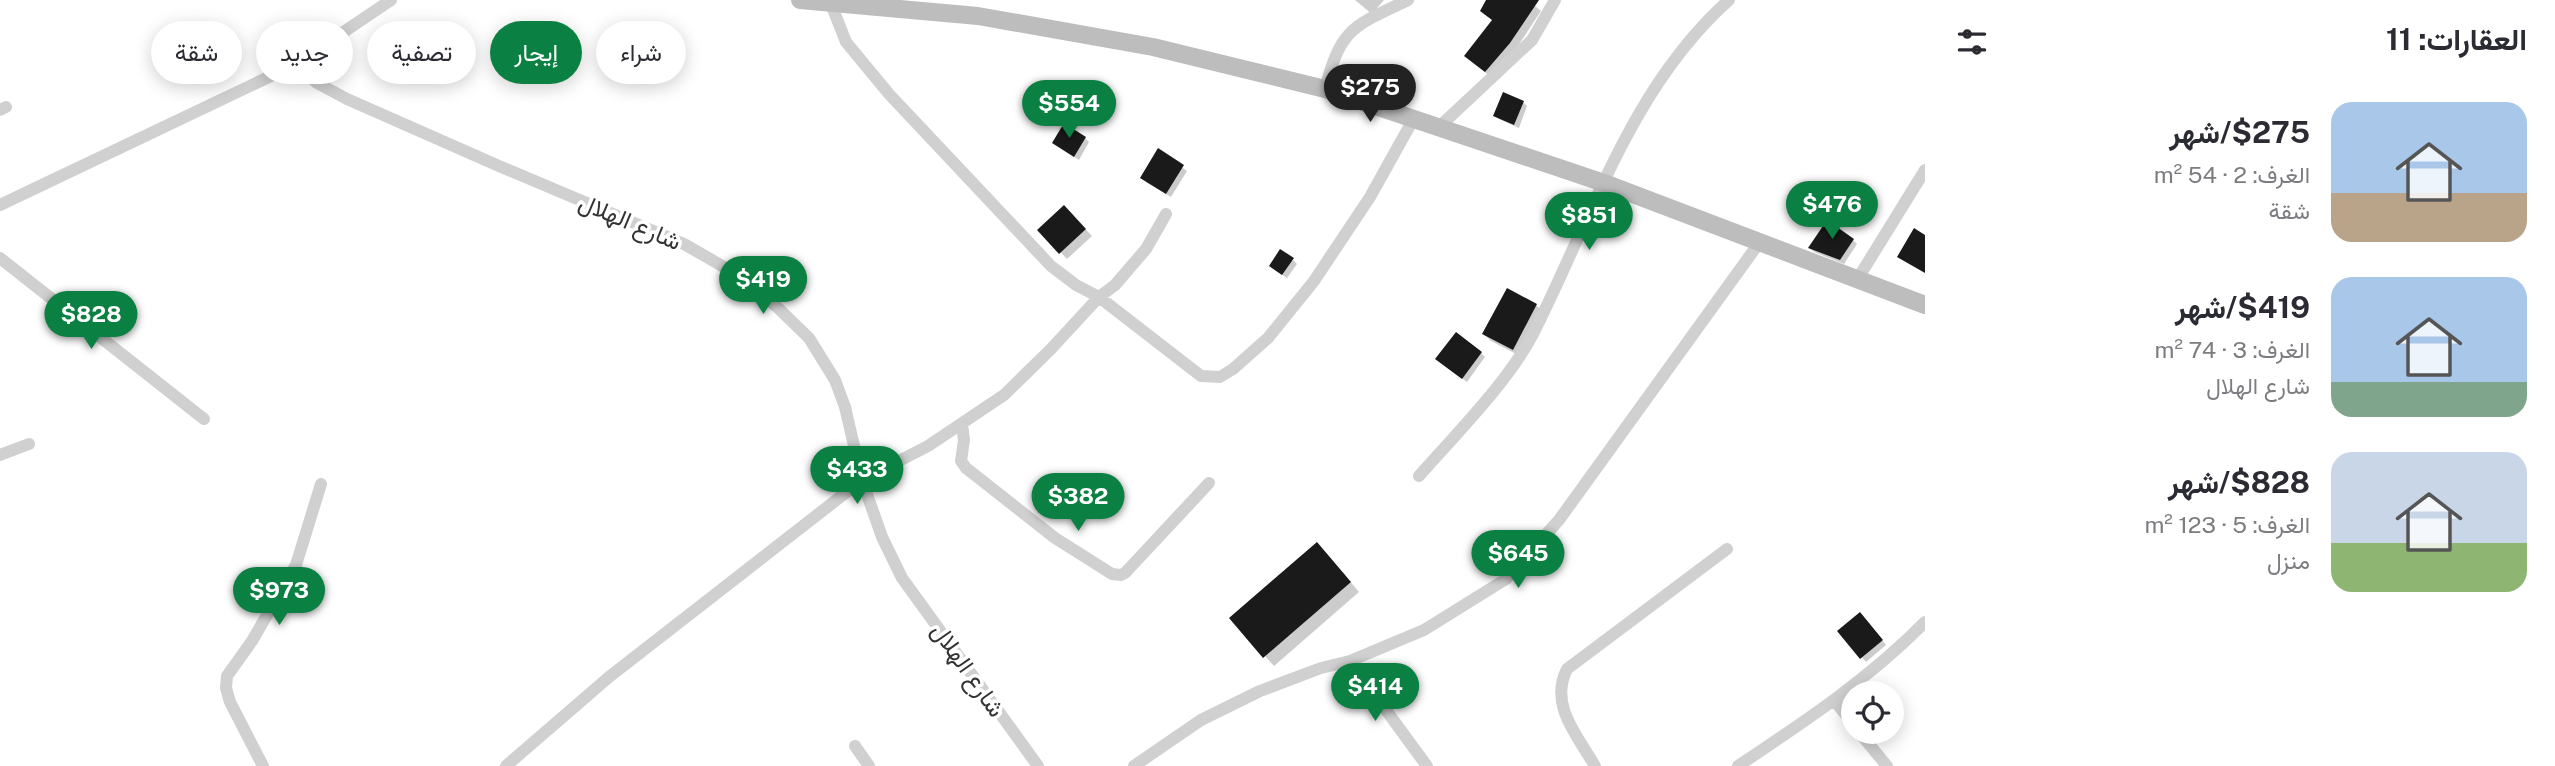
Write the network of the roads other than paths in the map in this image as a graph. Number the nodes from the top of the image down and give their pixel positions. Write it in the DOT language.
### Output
graph roads {
  1 [pos="391,0"];
  2 [pos="800,0"];
  3 [pos="1408,0"];
  4 [pos="1555,0"];
  5 [pos="1729,0"];
  6 [pos="831,4"];
  7 [pos="353,26"];
  8 [pos="256,83"];
  9 [pos="319,84"];
  10 [pos="1325,89"];
  11 [pos="1414,118"];
  12 [pos="1439,127"];
  13 [pos="1925,170"];
  14 [pos="1604,183"];
  15 [pos="0,205"];
  16 [pos="1166,215"];
  17 [pos="1759,243"];
  18 [pos="0,258"];
  19 [pos="1857,280"];
  20 [pos="1099,297"];
  21 [pos="1925,304"];
  22 [pos="204,419"];
  23 [pos="962,424"];
  24 [pos="29,444"];
  25 [pos="0,455"];
  26 [pos="1419,476"];
  27 [pos="862,480"];
  28 [pos="1209,483"];
  29 [pos="321,484"];
  30 [pos="1727,549"];
  31 [pos="1925,622"];
  32 [pos="1350,661"];
  33 [pos="1835,701"];
  34 [pos="1841,709"];
  35 [pos="1870,744"];
  36 [pos="855,746"];
  37 [pos="263,766"];
  38 [pos="506,766"];
  39 [pos="869,766"];
  40 [pos="1038,766"];
  41 [pos="1133,766"];
  42 [pos="1426,766"];
  43 [pos="1595,766"];
  44 [pos="1738,766"];
  45 [pos="1887,766"];
  1 -- 7 [label="street"];
  2 -- 6 [label="street"];
  3 -- 10 [label="street"];
  4 -- 12 [label="street"];
  5 -- 14 [label="street"];
  6 -- 10 [label="street"];
  6 -- 20 [label="street"];
  8 -- 15 [label="street"];
  9 -- 27 [label="street, شارع الهلال"];
  10 -- 11 [label="street"];
  11 -- 12 [label="street"];
  11 -- 20 [label="street"];
  12 -- 14 [label="street"];
  13 -- 19 [label="street"];
  14 -- 17 [label="street"];
  14 -- 26 [label="street"];
  16 -- 20 [label="street"];
  17 -- 19 [label="street"];
  17 -- 32 [label="street"];
  18 -- 22 [label="street"];
  19 -- 21 [label="street"];
  20 -- 23 [label="street"];
  23 -- 27 [label="street"];
  23 -- 28 [label="street"];
  24 -- 25 [label="street"];
  27 -- 38 [label="street"];
  27 -- 40 [label="street, شارع الهلال"];
  29 -- 37 [label="street"];
  30 -- 43 [label="street"];
  31 -- 33 [label="street"];
  32 -- 41 [label="street"];
  32 -- 42 [label="street"];
  33 -- 34 [label="street"];
  33 -- 44 [label="street"];
  35 -- 45 [label="street"];
  36 -- 39 [label="street"];
}
